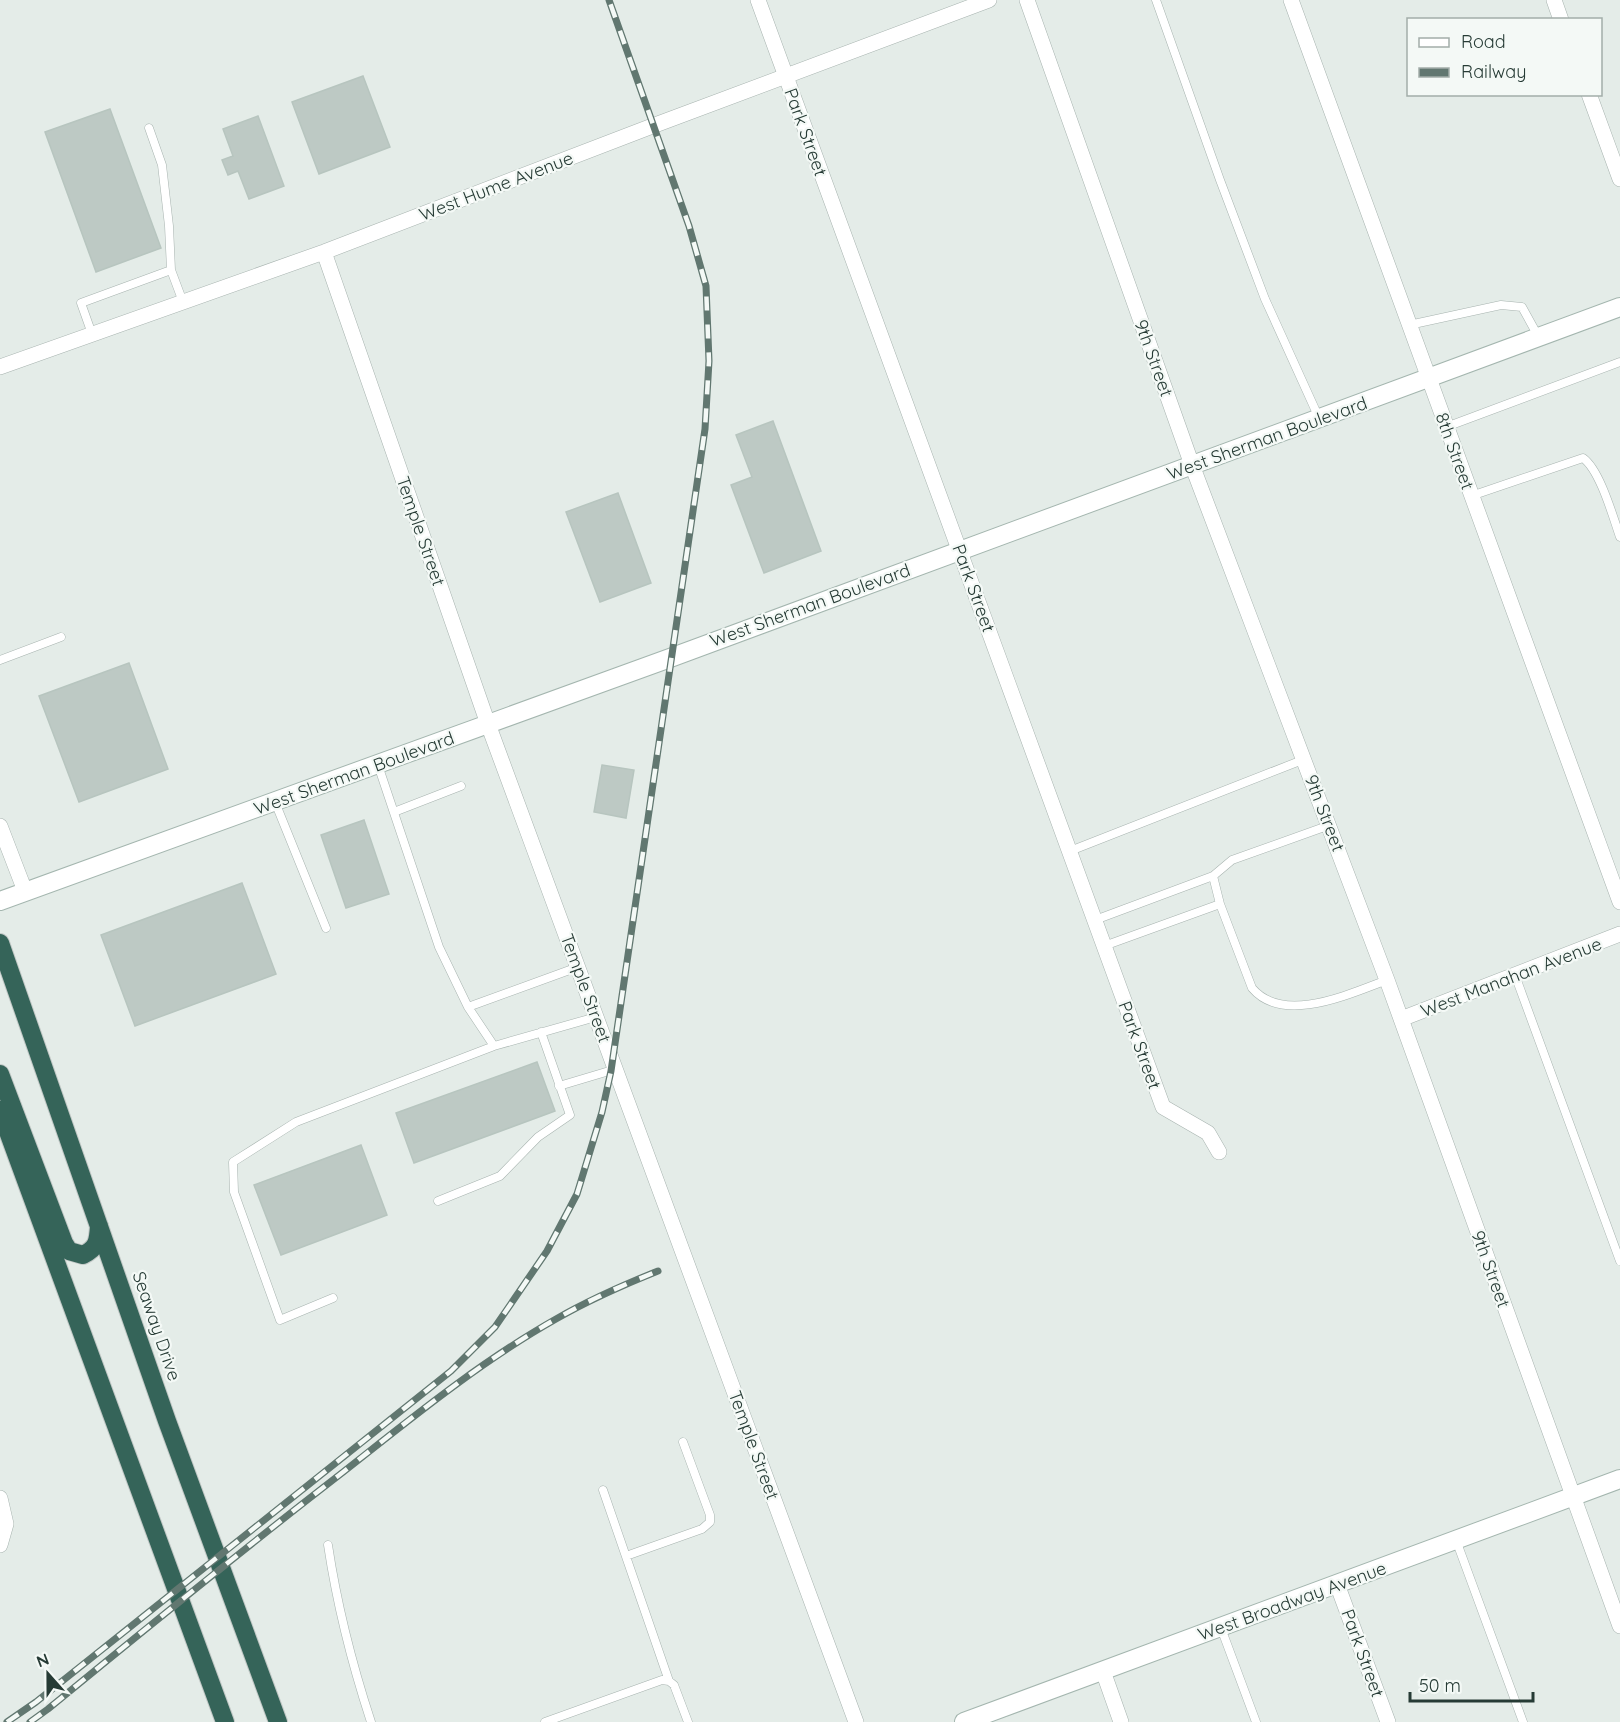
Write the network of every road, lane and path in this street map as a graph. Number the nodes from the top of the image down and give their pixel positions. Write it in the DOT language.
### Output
graph roads {
  1 [pos="758,0"];
  2 [pos="989,0"];
  3 [pos="1027,0"];
  4 [pos="1156,0"];
  5 [pos="1291,0"];
  6 [pos="1554,0"];
  7 [pos="1560,18"];
  8 [pos="785,76"];
  9 [pos="1590,96"];
  10 [pos="149,128"];
  11 [pos="1620,179"];
  12 [pos="324,252"];
  13 [pos="171,270"];
  14 [pos="183,302"];
  15 [pos="1620,307"];
  16 [pos="1409,325"];
  17 [pos="92,334"];
  18 [pos="1539,337"];
  19 [pos="1620,362"];
  20 [pos="0,367"];
  21 [pos="1428,378"];
  22 [pos="1319,418"];
  23 [pos="1446,427"];
  24 [pos="1192,465"];
  25 [pos="1471,496"];
  26 [pos="1620,537"];
  27 [pos="960,550"];
  28 [pos="61,637"];
  29 [pos="0,660"];
  30 [pos="488,724"];
  31 [pos="1305,759"];
  32 [pos="378,764"];
  33 [pos="461,786"];
  34 [pos="275,802"];
  35 [pos="394,812"];
  36 [pos="1330,825"];
  37 [pos="0,826"];
  38 [pos="1070,851"];
  39 [pos="1213,876"];
  40 [pos="25,891"];
  41 [pos="0,901"];
  42 [pos="1620,902"];
  43 [pos="1220,904"];
  44 [pos="1095,920"];
  45 [pos="326,928"];
  46 [pos="1620,934"];
  47 [pos="0,943"];
  48 [pos="1104,946"];
  49 [pos="578,967"];
  50 [pos="1515,975"];
  51 [pos="1387,980"];
  52 [pos="468,1007"];
  53 [pos="596,1017"];
  54 [pos="1401,1019"];
  55 [pos="541,1032"];
  56 [pos="494,1046"];
  57 [pos="616,1069"];
  58 [pos="0,1074"];
  59 [pos="560,1086"];
  60 [pos="0,1110"];
  61 [pos="1219,1152"];
  62 [pos="438,1201"];
  63 [pos="99,1224"];
  64 [pos="1620,1261"];
  65 [pos="333,1298"];
  66 [pos="684,1442"];
  67 [pos="1620,1479"];
  68 [pos="603,1490"];
  69 [pos="1572,1497"];
  70 [pos="0,1498"];
  71 [pos="1456,1540"];
  72 [pos="0,1545"];
  73 [pos="328,1545"];
  74 [pos="626,1556"];
  75 [pos="1337,1584"];
  76 [pos="1620,1626"];
  77 [pos="1221,1627"];
  78 [pos="1103,1671"];
  79 [pos="669,1681"];
  80 [pos="988,1718"];
  81 [pos="225,1722"];
  82 [pos="279,1722"];
  83 [pos="371,1722"];
  84 [pos="545,1722"];
  85 [pos="688,1722"];
  86 [pos="856,1722"];
  87 [pos="964,1722"];
  88 [pos="1121,1722"];
  89 [pos="1256,1722"];
  90 [pos="1388,1722"];
  91 [pos="1523,1722"];
  1 -- 8 [label="street, Park Street"];
  2 -- 8 [label="street, West Hume Avenue"];
  3 -- 24 [label="street, 9th Street"];
  4 -- 22 [label="lane"];
  5 -- 16 [label="street, 8th Street"];
  6 -- 7 [label="street"];
  8 -- 12 [label="street, West Hume Avenue"];
  8 -- 27 [label="street, Park Street"];
  9 -- 11 [label="street"];
  10 -- 13 [label="lane"];
  12 -- 14 [label="street, West Hume Avenue"];
  12 -- 30 [label="street, Temple Street"];
  13 -- 14 [label="lane"];
  13 -- 17 [label="lane"];
  14 -- 17 [label="street, West Hume Avenue"];
  15 -- 18 [label="main road, West Sherman Boulevard"];
  16 -- 18 [label="lane"];
  16 -- 21 [label="street, 8th Street"];
  17 -- 20 [label="street, West Hume Avenue"];
  18 -- 21 [label="main road, West Sherman Boulevard"];
  19 -- 23 [label="lane"];
  21 -- 22 [label="main road, West Sherman Boulevard"];
  21 -- 23 [label="street, 8th Street"];
  22 -- 24 [label="main road, West Sherman Boulevard"];
  23 -- 25 [label="street, 8th Street"];
  24 -- 27 [label="main road, West Sherman Boulevard"];
  24 -- 31 [label="street, 9th Street"];
  25 -- 26 [label="lane"];
  25 -- 42 [label="street, 8th Street"];
  27 -- 30 [label="main road, West Sherman Boulevard"];
  27 -- 38 [label="street, Park Street"];
  28 -- 29 [label="lane"];
  30 -- 32 [label="main road, West Sherman Boulevard"];
  30 -- 49 [label="street, Temple Street"];
  31 -- 36 [label="street, 9th Street"];
  31 -- 38 [label="lane"];
  32 -- 34 [label="main road, West Sherman Boulevard"];
  32 -- 35 [label="lane"];
  33 -- 35 [label="lane"];
  34 -- 40 [label="main road, West Sherman Boulevard"];
  34 -- 45 [label="lane"];
  35 -- 52 [label="lane"];
  36 -- 39 [label="lane"];
  36 -- 51 [label="street, 9th Street"];
  37 -- 40 [label="street"];
  38 -- 44 [label="street, Park Street"];
  39 -- 43 [label="lane"];
  39 -- 44 [label="lane"];
  40 -- 41 [label="main road, West Sherman Boulevard"];
  43 -- 48 [label="lane"];
  43 -- 51 [label="lane"];
  44 -- 48 [label="street, Park Street"];
  46 -- 50 [label="street, West Manahan Avenue"];
  47 -- 63 [label="highway, Seaway Drive"];
  48 -- 61 [label="street, Park Street"];
  49 -- 52 [label="lane"];
  49 -- 53 [label="street, Temple Street"];
  50 -- 54 [label="street, West Manahan Avenue"];
  50 -- 64 [label="lane"];
  51 -- 54 [label="street, 9th Street"];
  52 -- 56 [label="lane"];
  53 -- 55 [label="lane"];
  53 -- 57 [label="street, Temple Street"];
  54 -- 69 [label="street, 9th Street"];
  55 -- 56 [label="lane"];
  55 -- 59 [label="lane"];
  56 -- 65 [label="lane"];
  57 -- 59 [label="lane"];
  57 -- 86 [label="street, Temple Street"];
  58 -- 63 [label="highway"];
  59 -- 62 [label="lane"];
  60 -- 81 [label="highway"];
  63 -- 82 [label="highway, Seaway Drive"];
  66 -- 74 [label="lane"];
  67 -- 69 [label="main road, West Broadway Avenue"];
  68 -- 74 [label="lane"];
  69 -- 71 [label="main road, West Broadway Avenue"];
  69 -- 76 [label="street, 9th Street"];
  70 -- 72 [label="street"];
  71 -- 75 [label="main road, West Broadway Avenue"];
  71 -- 91 [label="lane"];
  73 -- 83 [label="lane"];
  74 -- 79 [label="lane"];
  75 -- 77 [label="main road, West Broadway Avenue"];
  75 -- 90 [label="street, Park Street"];
  77 -- 78 [label="main road, West Broadway Avenue"];
  77 -- 89 [label="lane"];
  78 -- 80 [label="main road, West Broadway Avenue"];
  78 -- 88 [label="street"];
  79 -- 84 [label="lane"];
  79 -- 85 [label="lane"];
  80 -- 87 [label="main road, West Broadway Avenue"];
}
